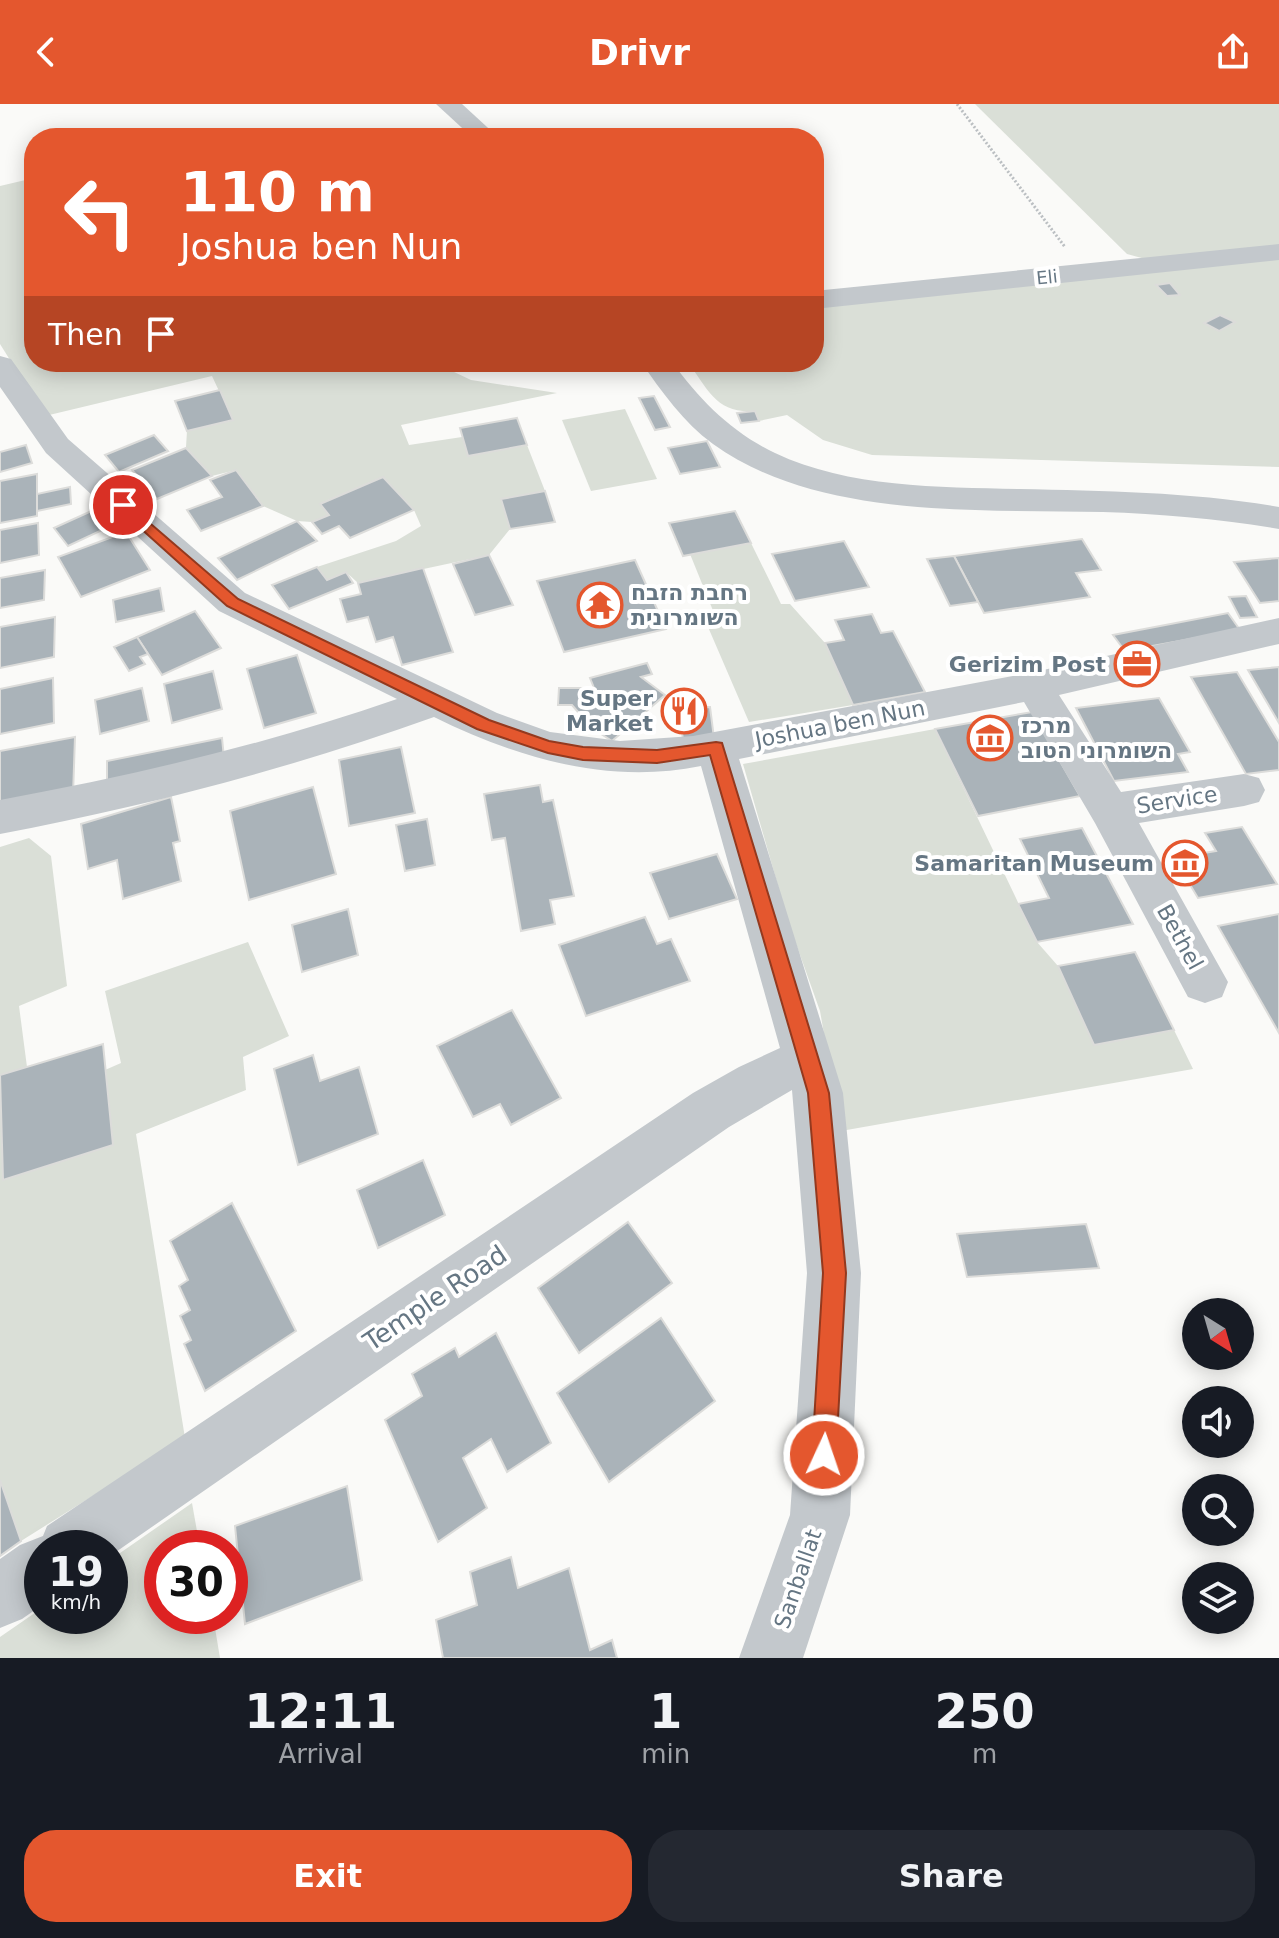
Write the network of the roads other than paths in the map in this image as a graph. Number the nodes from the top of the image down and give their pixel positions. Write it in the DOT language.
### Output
graph roads {
  1 [pos="448,104"];
  2 [pos="476,128"];
  3 [pos="1279,252"];
  4 [pos="824,299"];
  5 [pos="0,365"];
  6 [pos="663,372"];
  7 [pos="1279,518"];
  8 [pos="1279,631"];
  9 [pos="1034,686"];
  10 [pos="439,700"];
  11 [pos="716,748"];
  12 [pos="1244,790"];
  13 [pos="1110,811"];
  14 [pos="0,817"];
  15 [pos="1205,982"];
  16 [pos="808,1059"];
  17 [pos="95,1530"];
  18 [pos="24,1580"];
  19 [pos="0,1597"];
  20 [pos="771,1658"];
  1 -- 2 [label="street"];
  3 -- 4 [label="street, Eli"];
  5 -- 10 [label="street, Joshua ben Nun"];
  6 -- 7 [label="street"];
  8 -- 9 [label="street, Joshua ben Nun"];
  9 -- 11 [label="street, Joshua ben Nun"];
  9 -- 13 [label="street, Bethel"];
  10 -- 11 [label="street, Joshua ben Nun"];
  10 -- 14 [label="street"];
  11 -- 16 [label="street, Sanballat"];
  12 -- 13 [label="street, Service"];
  13 -- 15 [label="street, Bethel"];
  16 -- 17 [label="street, Temple Road"];
  16 -- 20 [label="street, Sanballat"];
  18 -- 19 [label="street"];
}
